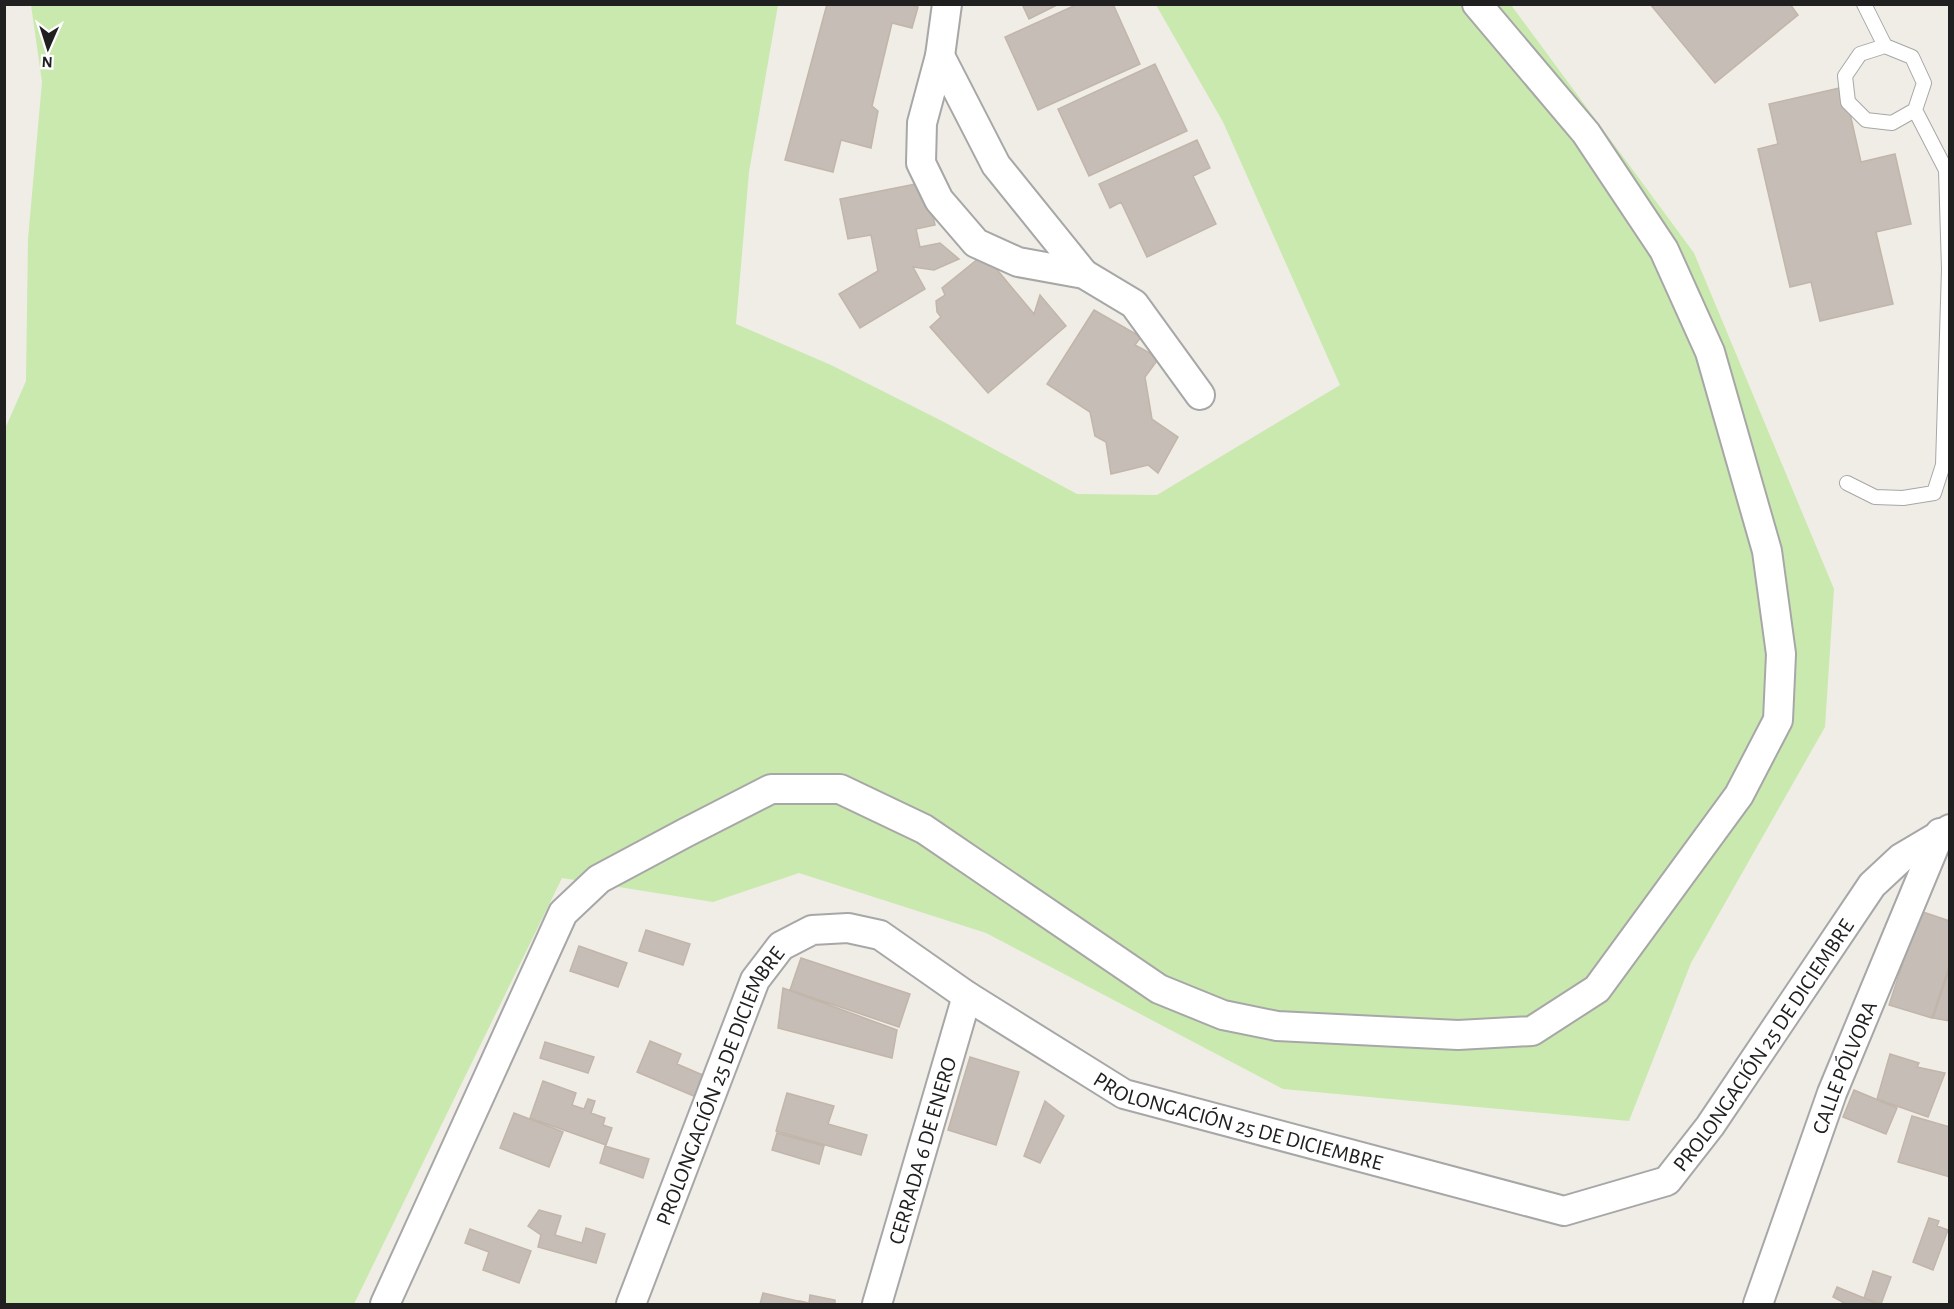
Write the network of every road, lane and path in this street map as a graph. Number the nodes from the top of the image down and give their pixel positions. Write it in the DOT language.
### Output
graph roads {
  1 [pos="947,4"];
  2 [pos="1477,4"];
  3 [pos="1864,4"];
  4 [pos="1885,46"];
  5 [pos="940,56"];
  6 [pos="1915,110"];
  7 [pos="1084,274"];
  8 [pos="1200,395"];
  9 [pos="1847,483"];
  10 [pos="1945,831"];
  11 [pos="968,996"];
  12 [pos="385,1305"];
  13 [pos="631,1305"];
  14 [pos="877,1305"];
  15 [pos="1758,1305"];
  1 -- 5 [label="street"];
  2 -- 12 [label="street"];
  3 -- 4 [label="lane"];
  4 -- 6 [label="lane"];
  4 -- 6 [label="lane"];
  5 -- 7 [label="street"];
  5 -- 7 [label="street"];
  6 -- 9 [label="lane"];
  7 -- 8 [label="street"];
  10 -- 11 [label="street, PROLONGACIÓN 25 DE DICIEMBRE"];
  10 -- 15 [label="street, CALLE PÓLVORA"];
  11 -- 13 [label="street, PROLONGACIÓN 25 DE DICIEMBRE"];
  11 -- 14 [label="street, CERRADA 6 DE ENERO"];
}
